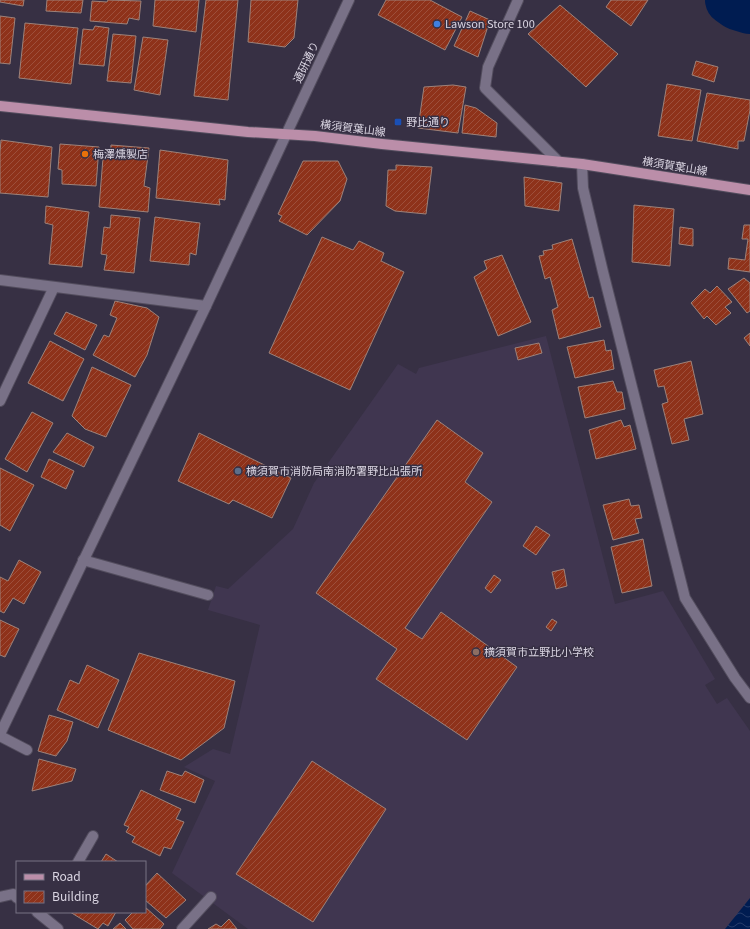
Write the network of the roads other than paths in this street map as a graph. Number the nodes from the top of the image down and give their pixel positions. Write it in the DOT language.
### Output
graph roads {
  1 [pos="349,0"];
  2 [pos="518,0"];
  3 [pos="0,106"];
  4 [pos="286,134"];
  5 [pos="559,162"];
  6 [pos="582,164"];
  7 [pos="750,190"];
  8 [pos="0,280"];
  9 [pos="54,287"];
  10 [pos="206,306"];
  11 [pos="0,401"];
  12 [pos="83,560"];
  13 [pos="208,594"];
  14 [pos="750,698"];
  15 [pos="0,735"];
  16 [pos="27,750"];
  17 [pos="93,836"];
  18 [pos="79,861"];
  19 [pos="0,897"];
  20 [pos="16,897"];
  21 [pos="211,897"];
  22 [pos="48,915"];
  23 [pos="58,929"];
  24 [pos="182,929"];
  1 -- 4 [label="street, 通研通り"];
  2 -- 5 [label="street"];
  3 -- 4 [label="main road, 横須賀葉山線"];
  4 -- 5 [label="main road, 横須賀葉山線"];
  4 -- 10 [label="street, 通研通り"];
  5 -- 6 [label="main road, 横須賀葉山線"];
  6 -- 7 [label="main road, 横須賀葉山線"];
  6 -- 14 [label="street"];
  8 -- 9 [label="street"];
  9 -- 10 [label="street"];
  9 -- 11 [label="street"];
  10 -- 12 [label="street, 通研通り"];
  12 -- 13 [label="street"];
  12 -- 15 [label="street, 通研通り"];
  15 -- 16 [label="street"];
  17 -- 18 [label="street"];
  19 -- 20 [label="street"];
  21 -- 24 [label="street"];
  22 -- 23 [label="street"];
}
